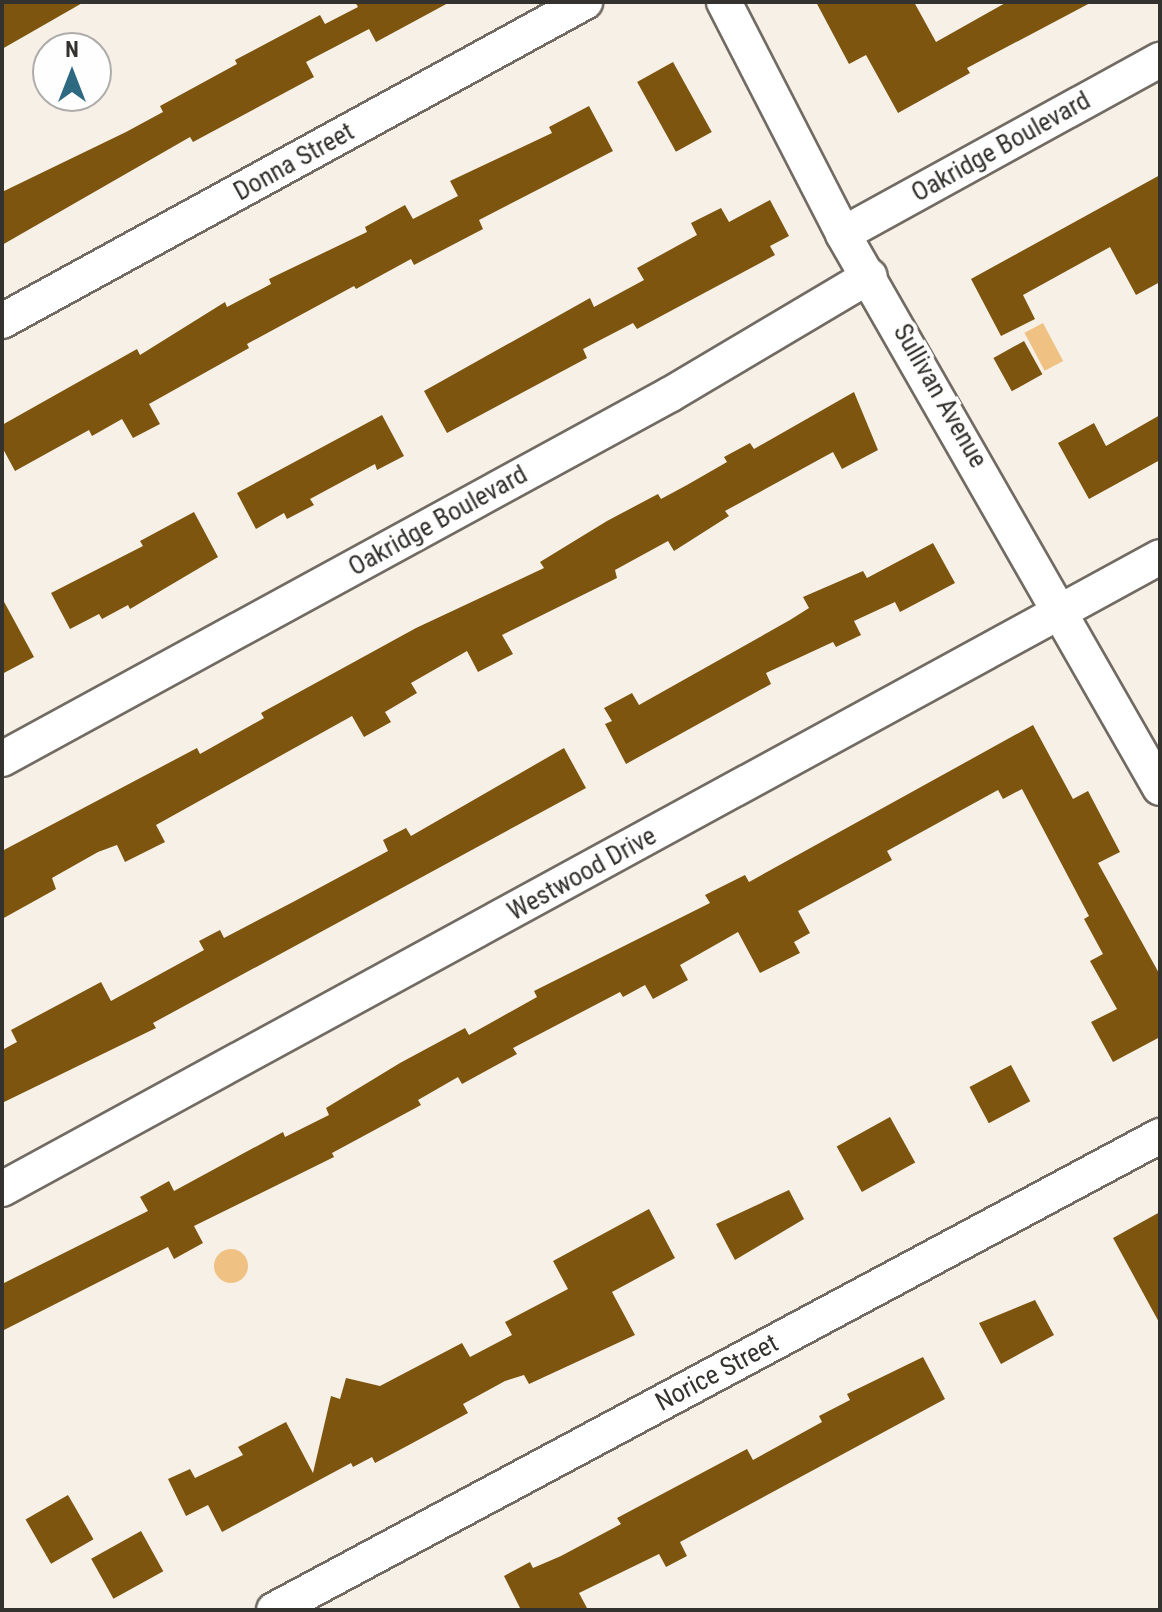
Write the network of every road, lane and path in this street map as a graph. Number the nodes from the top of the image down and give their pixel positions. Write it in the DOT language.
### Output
graph roads {
  1 [pos="585,2"];
  2 [pos="724,2"];
  3 [pos="1160,60"];
  4 [pos="843,234"];
  5 [pos="870,276"];
  6 [pos="2,321"];
  7 [pos="1160,557"];
  8 [pos="1064,612"];
  9 [pos="2,759"];
  10 [pos="1160,788"];
  11 [pos="1160,1136"];
  12 [pos="2,1189"];
  13 [pos="274,1610"];
  1 -- 6 [label="street, Donna Street"];
  2 -- 4 [label="street, Sullivan Avenue"];
  3 -- 4 [label="street, Oakridge Boulevard"];
  4 -- 5 [label="street, Sullivan Avenue"];
  5 -- 8 [label="street, Sullivan Avenue"];
  5 -- 9 [label="street, Oakridge Boulevard"];
  7 -- 8 [label="street, Westwood Drive"];
  8 -- 10 [label="street, Sullivan Avenue"];
  8 -- 12 [label="street, Westwood Drive"];
  11 -- 13 [label="street, Norice Street"];
}
